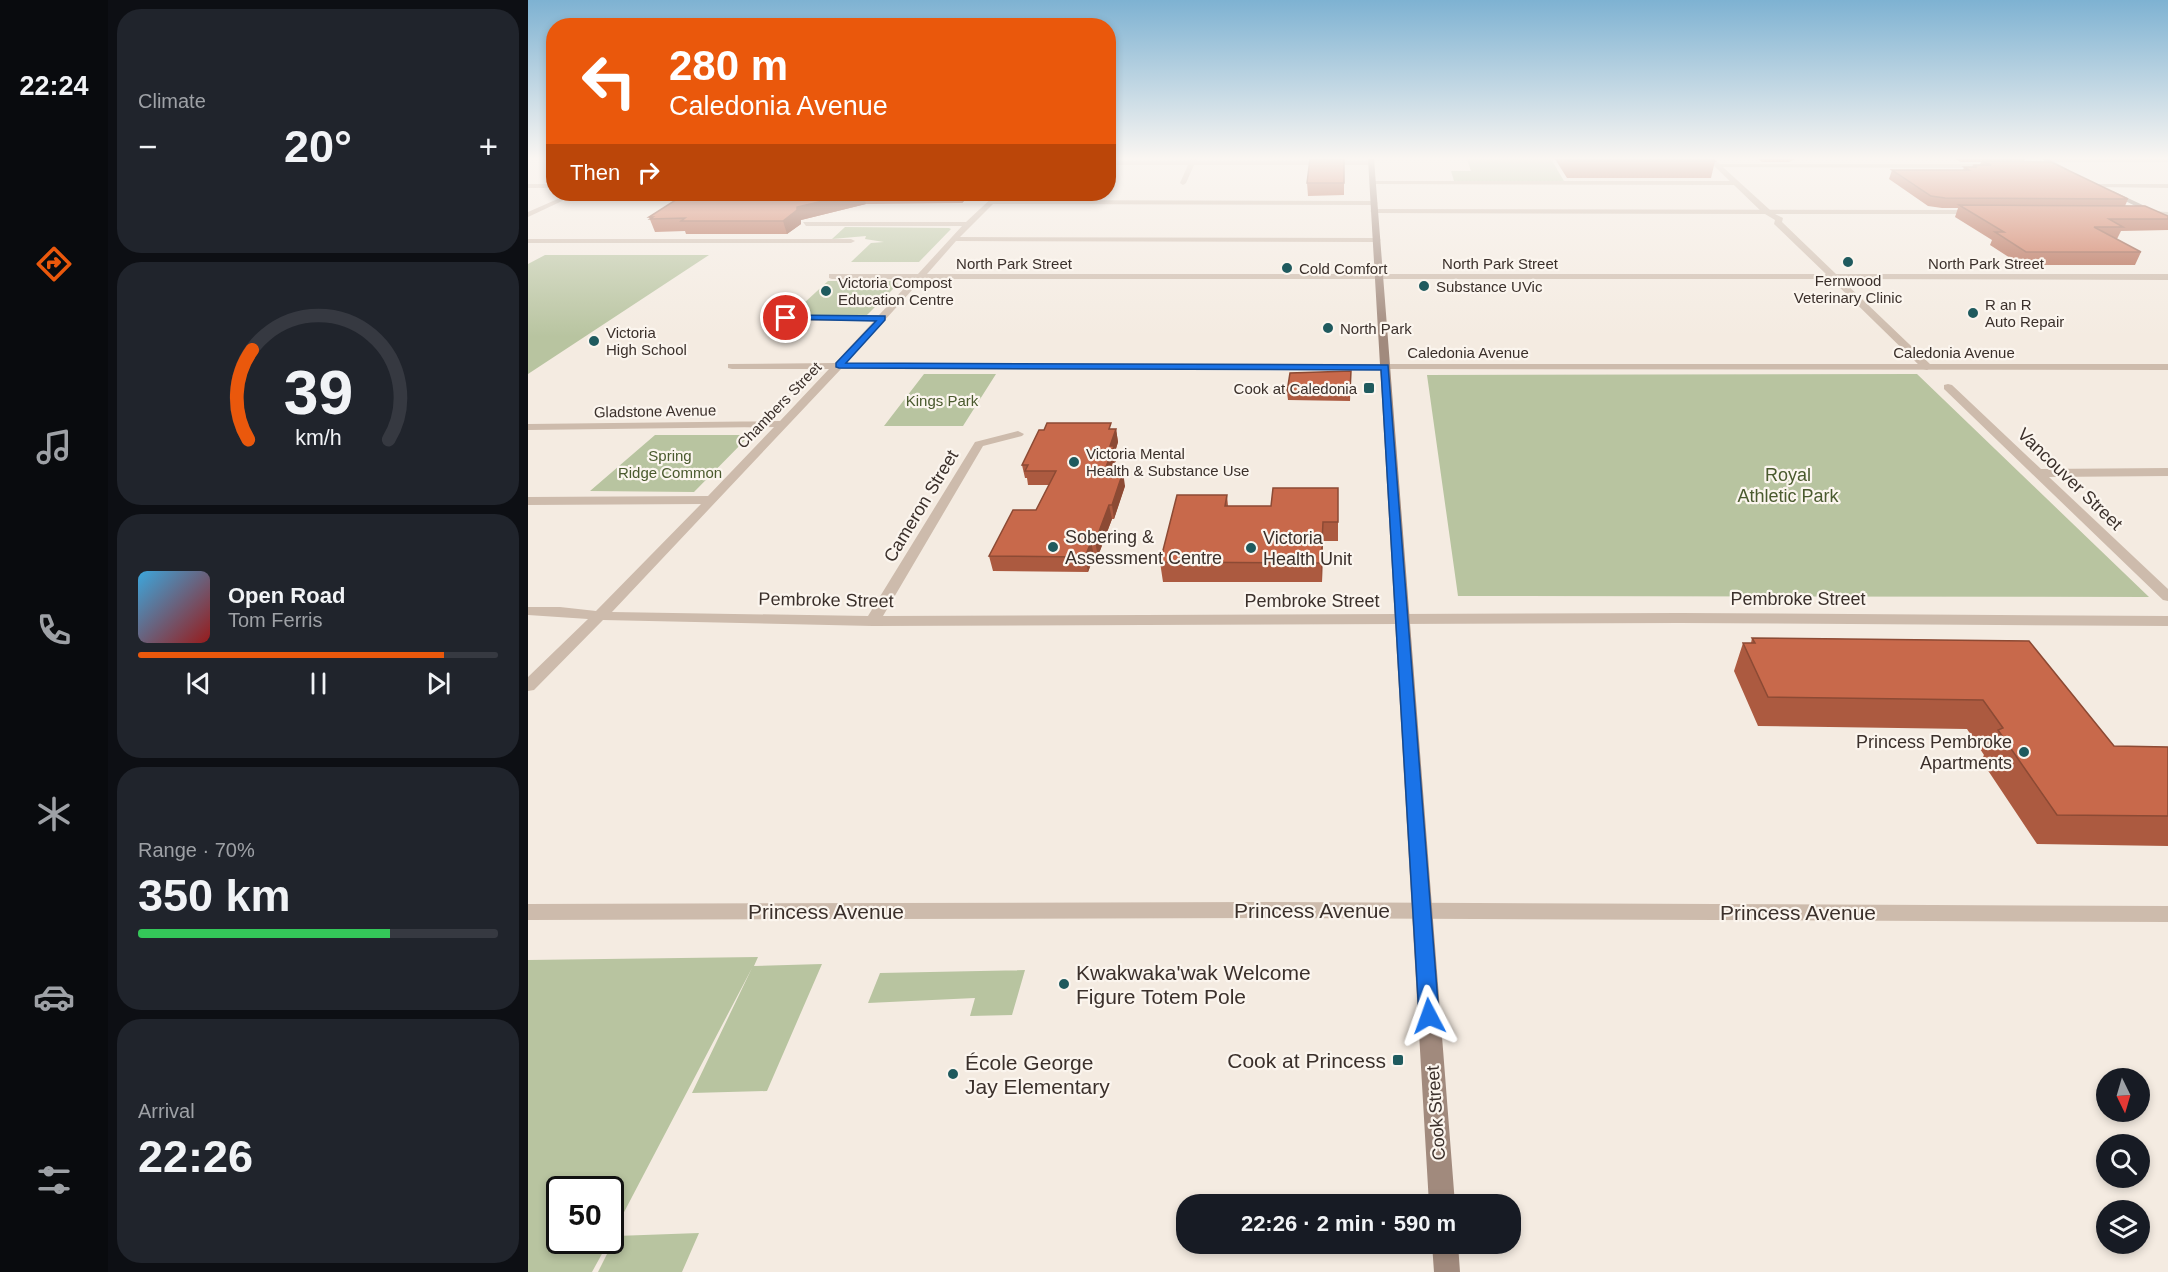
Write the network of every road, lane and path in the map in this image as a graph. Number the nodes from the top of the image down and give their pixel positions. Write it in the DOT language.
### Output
graph roads {
  1 [pos="976,218"];
  2 [pos="1375,218"];
  3 [pos="1777,218"];
  4 [pos="806,224"];
  5 [pos="970,224"];
  6 [pos="955,238"];
  7 [pos="1377,240"];
  8 [pos="528,241"];
  9 [pos="851,241"];
  10 [pos="832,276"];
  11 [pos="921,276"];
  12 [pos="1379,276"];
  13 [pos="1834,276"];
  14 [pos="2168,277"];
  15 [pos="786,318"];
  16 [pos="882,318"];
  17 [pos="839,365"];
  18 [pos="732,366"];
  19 [pos="1385,367"];
  20 [pos="1927,367"];
  21 [pos="2168,367"];
  22 [pos="1948,387"];
  23 [pos="782,424"];
  24 [pos="528,427"];
  25 [pos="1018,434"];
  26 [pos="2168,472"];
  27 [pos="2038,473"];
  28 [pos="712,500"];
  29 [pos="528,501"];
  30 [pos="2168,597"];
  31 [pos="528,611"];
  32 [pos="598,615"];
  33 [pos="1401,619"];
  34 [pos="873,621"];
  35 [pos="2168,621"];
  36 [pos="528,686"];
  37 [pos="1422,910"];
  38 [pos="528,912"];
  39 [pos="2168,914"];
  40 [pos="1441,1194"];
  41 [pos="1446,1254"];
  42 [pos="1447,1272"];
  1 -- 5 [label="street, Chambers Street"];
  2 -- 7 [label="main road, Cook Street"];
  3 -- 13 [label="street"];
  4 -- 5 [label="street"];
  5 -- 6 [label="street, Chambers Street"];
  6 -- 7 [label="street"];
  6 -- 11 [label="street, Chambers Street"];
  7 -- 12 [label="main road, Cook Street"];
  8 -- 9 [label="street"];
  10 -- 11 [label="street, North Park Street"];
  11 -- 12 [label="street, North Park Street"];
  11 -- 16 [label="street, Chambers Street"];
  12 -- 13 [label="street, North Park Street"];
  12 -- 19 [label="main road, Cook Street"];
  13 -- 14 [label="street, North Park Street"];
  13 -- 20 [label="street"];
  15 -- 16 [label="street"];
  16 -- 17 [label="street, Chambers Street"];
  17 -- 18 [label="street, Caledonia Avenue"];
  17 -- 19 [label="street, Caledonia Avenue"];
  17 -- 23 [label="street, Chambers Street"];
  19 -- 20 [label="street, Caledonia Avenue"];
  19 -- 33 [label="main road, Cook Street"];
  20 -- 21 [label="street, Caledonia Avenue"];
  22 -- 27 [label="street, Vancouver Street"];
  23 -- 24 [label="street, Gladstone Avenue"];
  23 -- 28 [label="street, Chambers Street"];
  25 -- 34 [label="street, Cameron Street"];
  26 -- 27 [label="street"];
  27 -- 30 [label="street, Vancouver Street"];
  28 -- 29 [label="street"];
  28 -- 32 [label="street, Chambers Street"];
  31 -- 32 [label="street, Pembroke Street"];
  32 -- 34 [label="street, Pembroke Street"];
  32 -- 36 [label="street, Chambers Street"];
  33 -- 34 [label="street, Pembroke Street"];
  33 -- 35 [label="street, Pembroke Street"];
  33 -- 37 [label="main road, Cook Street"];
  37 -- 38 [label="street, Princess Avenue"];
  37 -- 39 [label="street, Princess Avenue"];
  37 -- 40 [label="main road, Cook Street"];
  41 -- 42 [label="main road"];
}
